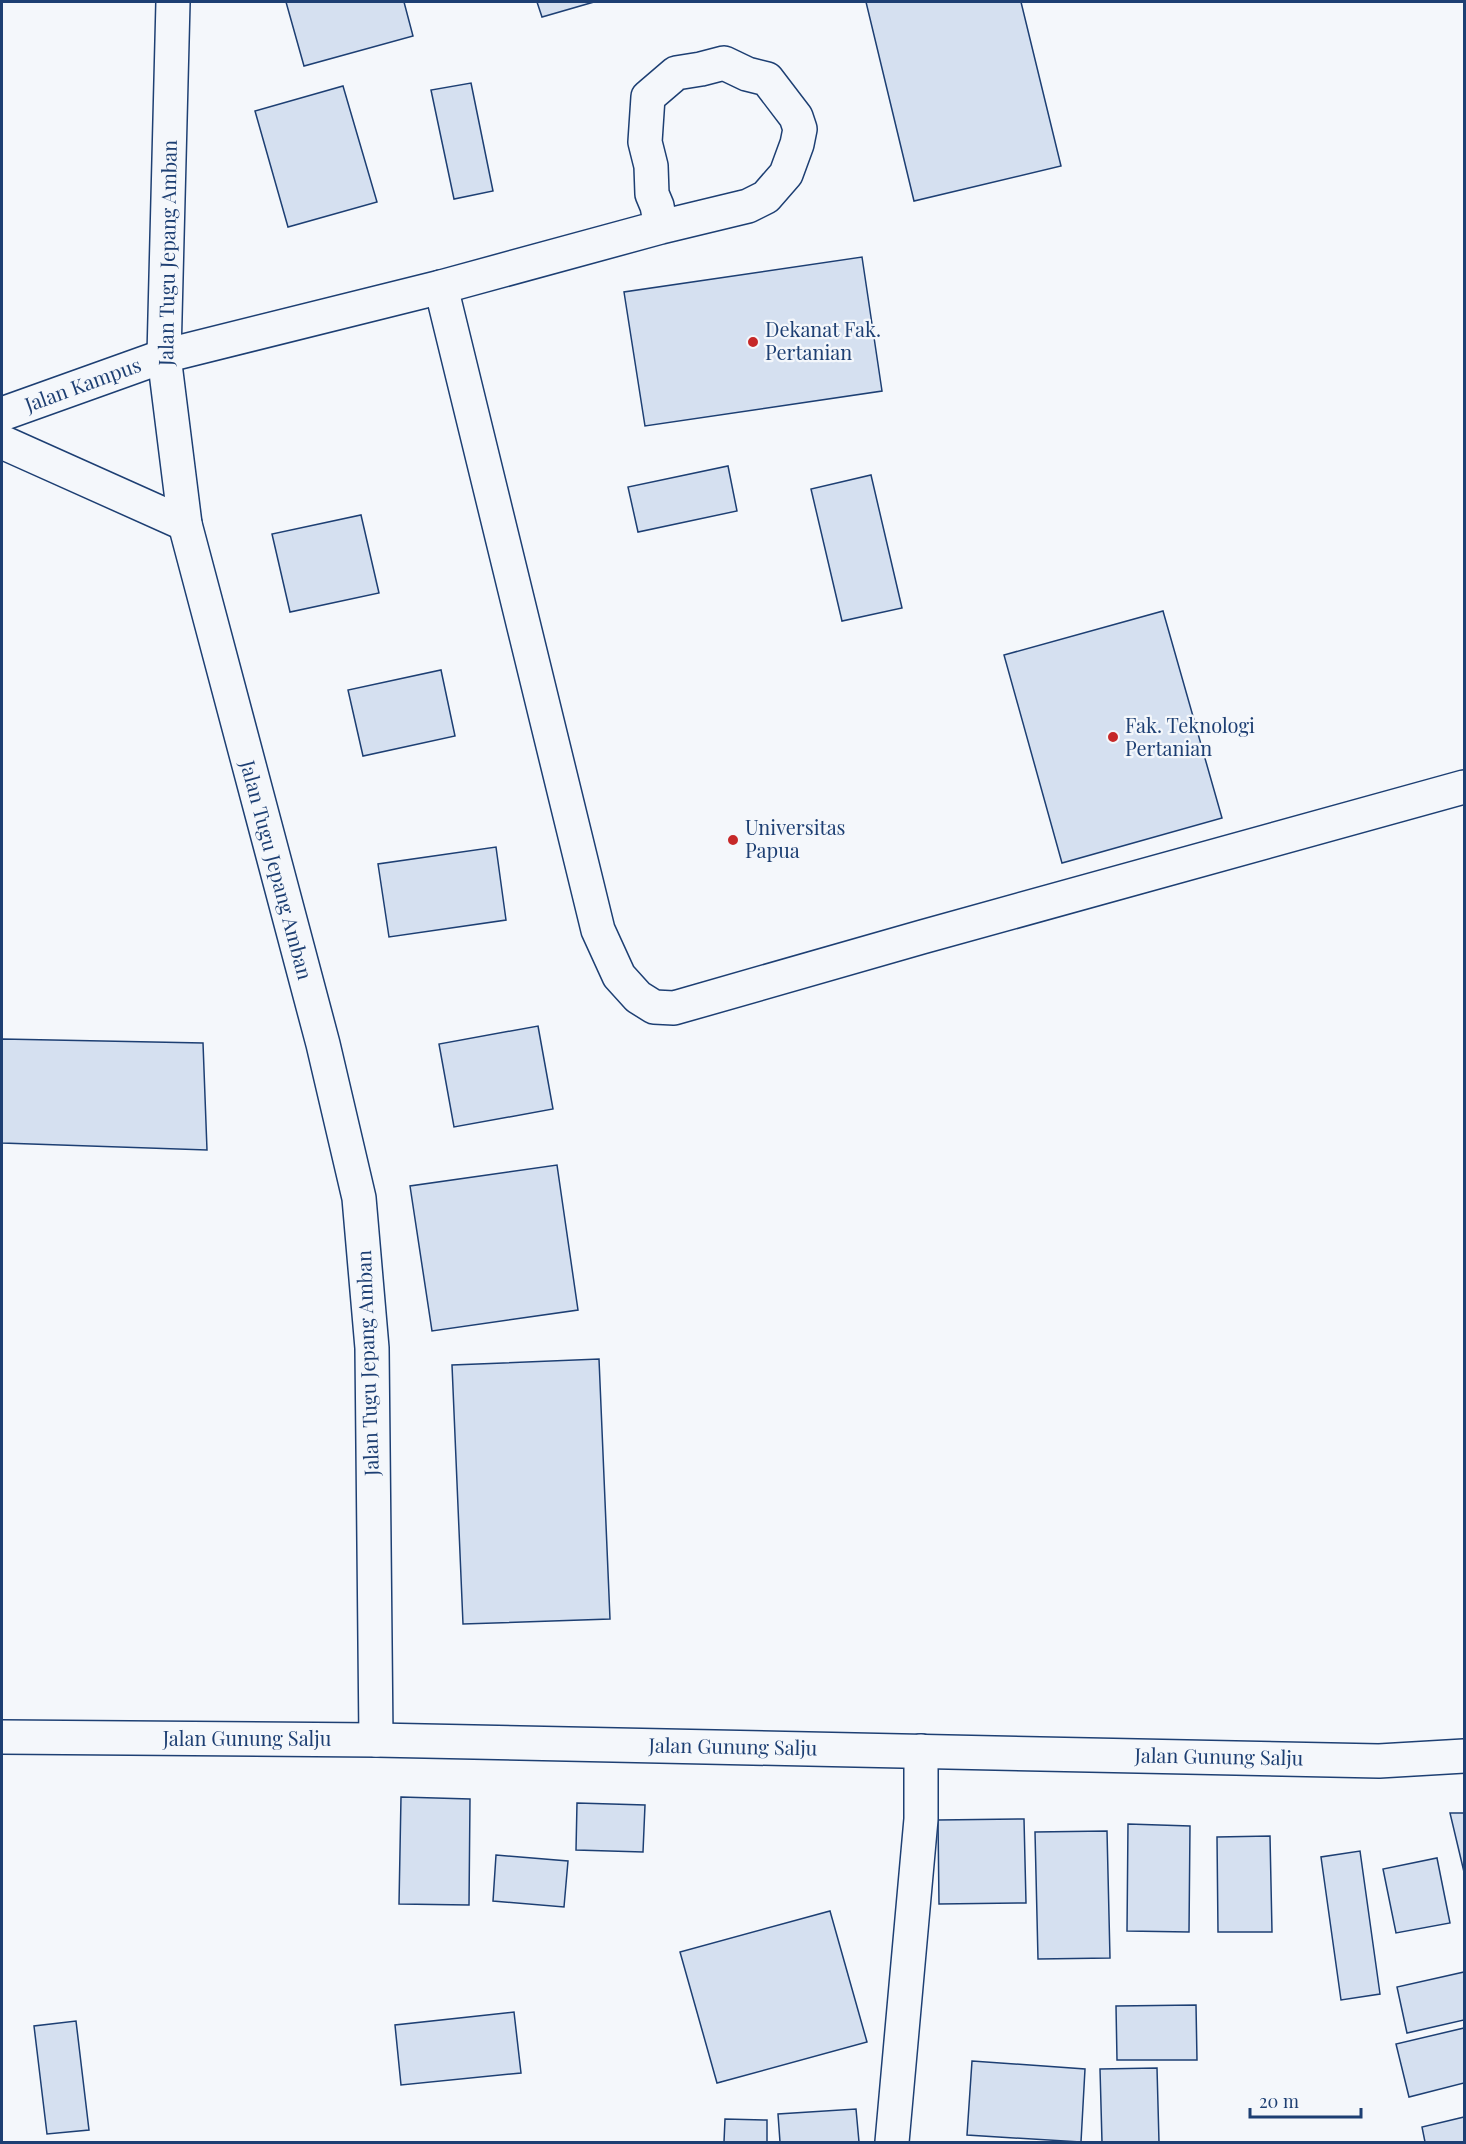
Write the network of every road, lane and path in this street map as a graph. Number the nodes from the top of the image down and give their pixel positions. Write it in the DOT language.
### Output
graph roads {
  1 [pos="173,2"];
  2 [pos="661,227"];
  3 [pos="441,286"];
  4 [pos="164,356"];
  5 [pos="2,414"];
  6 [pos="2,442"];
  7 [pos="185,524"];
  8 [pos="1464,787"];
  9 [pos="2,1737"];
  10 [pos="376,1740"];
  11 [pos="921,1751"];
  12 [pos="1464,1756"];
  13 [pos="892,2142"];
  1 -- 4 [label="street, Jalan Tugu Jepang Amban"];
  2 -- 2 [label="street"];
  2 -- 3 [label="street, Jalan Kampus"];
  3 -- 4 [label="street, Jalan Kampus"];
  3 -- 8 [label="street"];
  4 -- 5 [label="street, Jalan Kampus"];
  4 -- 7 [label="street, Jalan Tugu Jepang Amban"];
  6 -- 7 [label="street"];
  7 -- 10 [label="street, Jalan Tugu Jepang Amban"];
  9 -- 10 [label="street, Jalan Gunung Salju"];
  10 -- 11 [label="street, Jalan Gunung Salju"];
  11 -- 12 [label="street, Jalan Gunung Salju"];
  11 -- 13 [label="street"];
}
